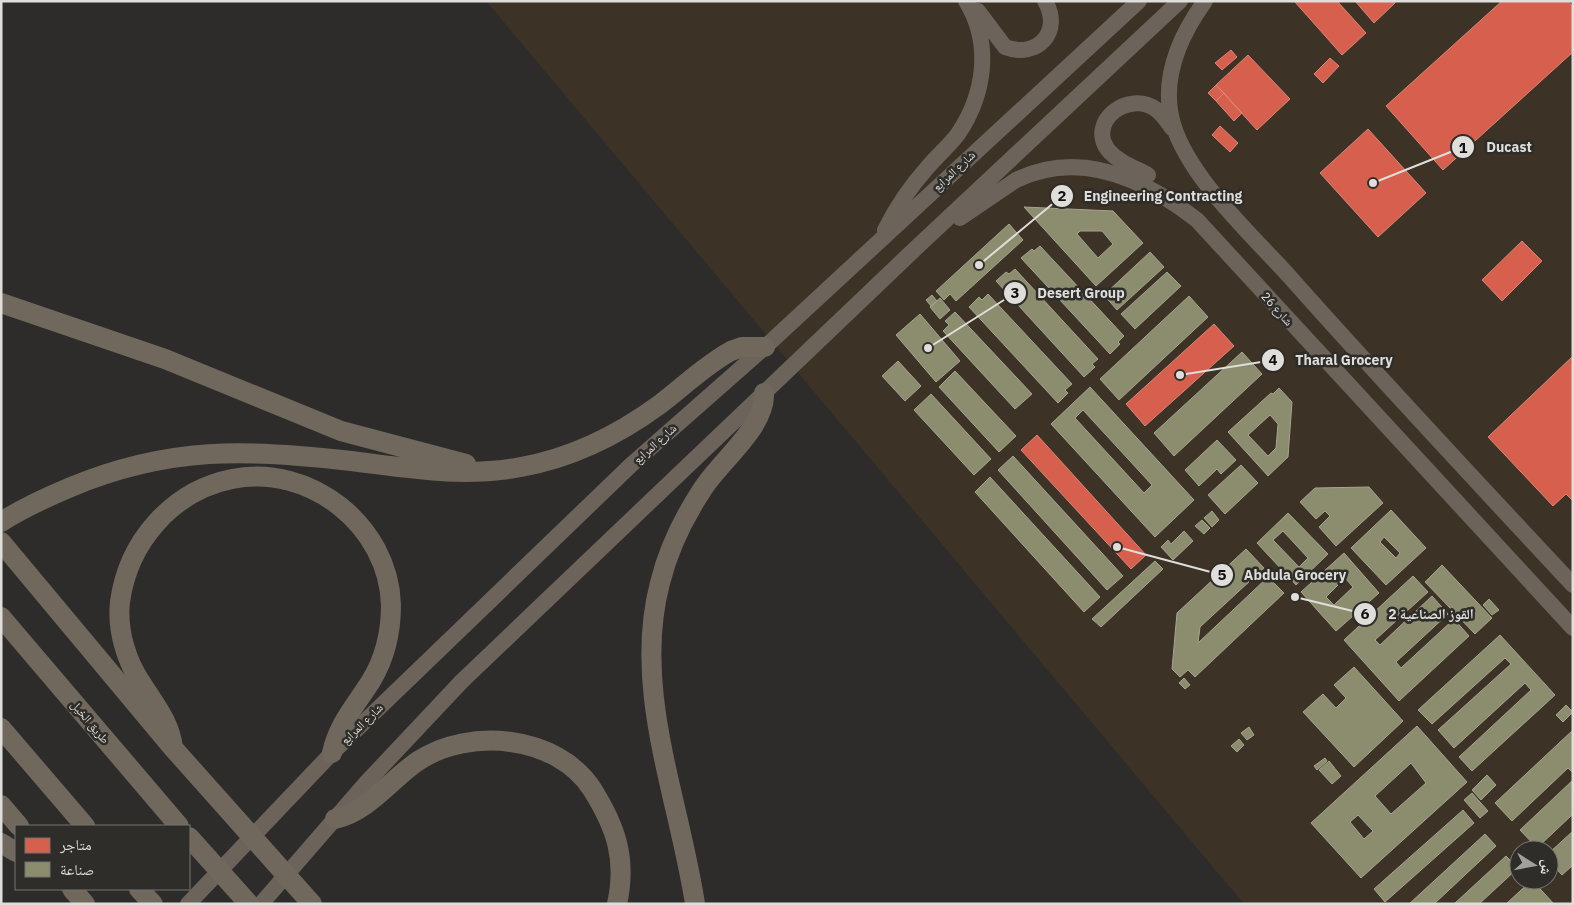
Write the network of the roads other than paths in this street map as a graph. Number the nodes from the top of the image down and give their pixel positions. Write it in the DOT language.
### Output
graph roads {
  1 [pos="1045,1"];
  2 [pos="1139,1"];
  3 [pos="1180,1"];
  4 [pos="1205,1"];
  5 [pos="966,2"];
  6 [pos="1176,132"];
  7 [pos="1196,220"];
  8 [pos="879,241"];
  9 [pos="917,247"];
  10 [pos="1,303"];
  11 [pos="765,346"];
  12 [pos="764,393"];
  13 [pos="492,471"];
  14 [pos="1,522"];
  15 [pos="1,542"];
  16 [pos="1573,585"];
  17 [pos="1,617"];
  18 [pos="1573,628"];
  19 [pos="1,728"];
  20 [pos="172,748"];
  21 [pos="332,753"];
  22 [pos="1,805"];
  23 [pos="335,818"];
  24 [pos="18,825"];
  25 [pos="84,825"];
  26 [pos="178,825"];
  27 [pos="190,838"];
  28 [pos="1,843"];
  29 [pos="15,851"];
  30 [pos="73,890"];
  31 [pos="141,890"];
  32 [pos="85,904"];
  33 [pos="153,904"];
  34 [pos="188,904"];
  35 [pos="249,904"];
  36 [pos="261,904"];
  37 [pos="312,904"];
  38 [pos="617,904"];
  39 [pos="695,904"];
  1 -- 5 [label="main road"];
  2 -- 8 [label="main road, شارع المرابع"];
  3 -- 9 [label="main road"];
  4 -- 6 [label="main road"];
  5 -- 8 [label="main road"];
  6 -- 7 [label="main road"];
  6 -- 16 [label="main road"];
  7 -- 9 [label="main road, شارع 26"];
  7 -- 18 [label="main road, شارع 26"];
  8 -- 11 [label="main road, شارع المرابع"];
  9 -- 12 [label="main road"];
  10 -- 13 [label="highway"];
  11 -- 13 [label="highway"];
  11 -- 21 [label="main road, شارع المرابع"];
  12 -- 23 [label="main road"];
  12 -- 39 [label="highway"];
  13 -- 14 [label="highway"];
  15 -- 20 [label="highway"];
  17 -- 26 [label="highway, طريق الخيل"];
  19 -- 25 [label="highway"];
  20 -- 21 [label="highway"];
  20 -- 37 [label="highway"];
  21 -- 34 [label="main road, شارع المرابع"];
  22 -- 24 [label="highway"];
  23 -- 36 [label="main road"];
  23 -- 38 [label="highway"];
  27 -- 35 [label="highway"];
  28 -- 29 [label="highway"];
  30 -- 32 [label="highway"];
  31 -- 33 [label="highway"];
}
